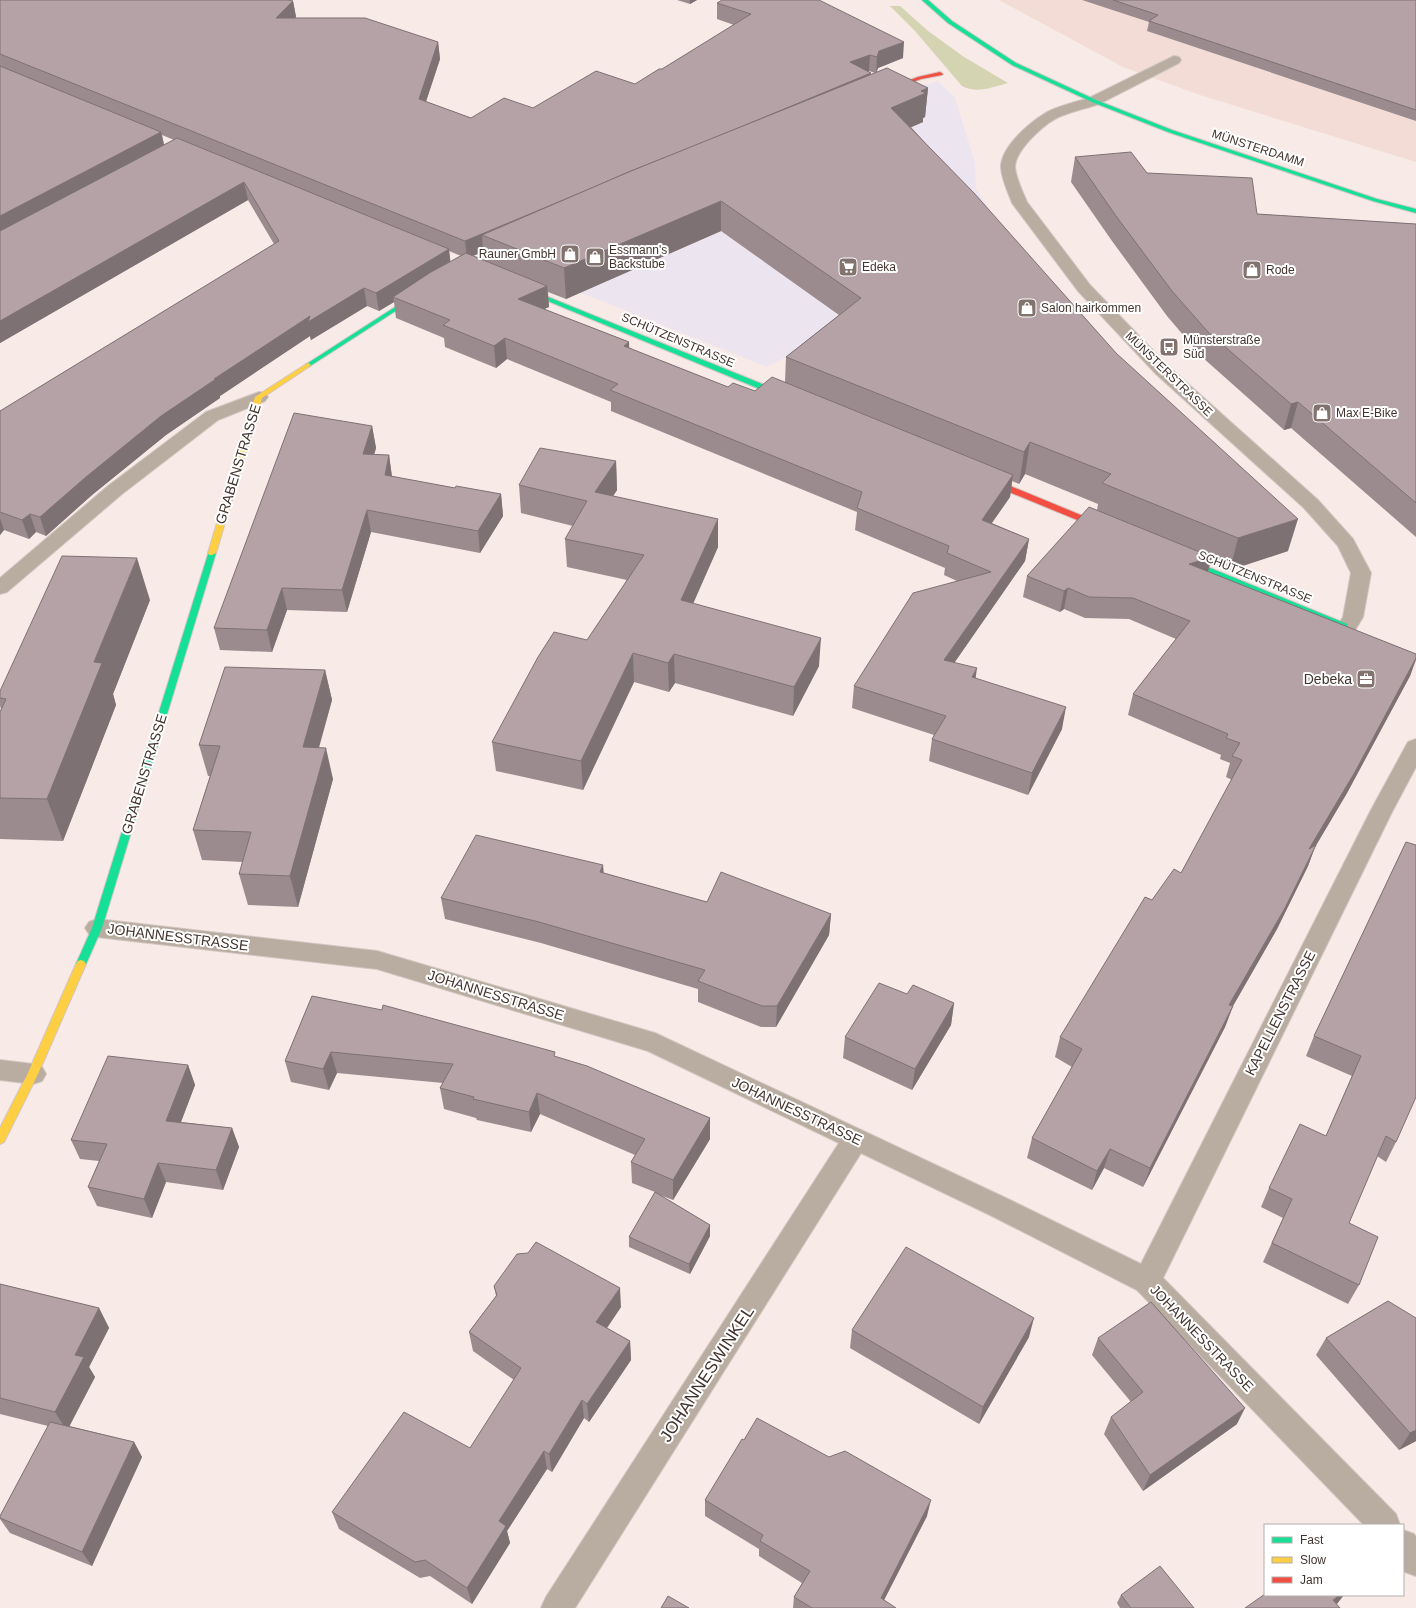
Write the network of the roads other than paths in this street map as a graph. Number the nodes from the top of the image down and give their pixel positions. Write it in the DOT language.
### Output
graph roads {
  1 [pos="925,0"];
  2 [pos="1174,60"];
  3 [pos="940,74"];
  4 [pos="874,95"];
  5 [pos="1094,100"];
  6 [pos="1416,211"];
  7 [pos="510,284"];
  8 [pos="427,289"];
  9 [pos="259,397"];
  10 [pos="801,403"];
  11 [pos="978,476"];
  12 [pos="1116,532"];
  13 [pos="1174,556"];
  14 [pos="0,588"];
  15 [pos="1351,629"];
  16 [pos="1416,747"];
  17 [pos="97,928"];
  18 [pos="0,1070"];
  19 [pos="33,1074"];
  20 [pos="0,1139"];
  21 [pos="856,1139"];
  22 [pos="1147,1281"];
  23 [pos="1384,1524"];
  24 [pos="1404,1546"];
  25 [pos="1416,1560"];
  26 [pos="558,1608"];
  1 -- 5 [label="street"];
  2 -- 5 [label="street, MÜNSTERSTRASSE"];
  3 -- 4 [label="street"];
  5 -- 6 [label="street, MÜNSTERDAMM"];
  5 -- 15 [label="street, MÜNSTERSTRASSE"];
  7 -- 10 [label="street, SCHÜTZENSTRASSE"];
  8 -- 9 [label="street, GRABENSTRASSE"];
  9 -- 14 [label="street, GRABENSTRASSE"];
  9 -- 17 [label="street, GRABENSTRASSE"];
  11 -- 12 [label="street"];
  13 -- 15 [label="street, SCHÜTZENSTRASSE"];
  16 -- 22 [label="street, KAPELLENSTRASSE"];
  17 -- 19 [label="street, GRABENSTRASSE"];
  17 -- 21 [label="street, JOHANNESSTRASSE"];
  18 -- 19 [label="street"];
  19 -- 20 [label="street, GRABENSTRASSE"];
  21 -- 22 [label="street, JOHANNESSTRASSE"];
  21 -- 26 [label="street, JOHANNESWINKEL"];
  22 -- 23 [label="street, JOHANNESSTRASSE"];
  24 -- 25 [label="street"];
}
